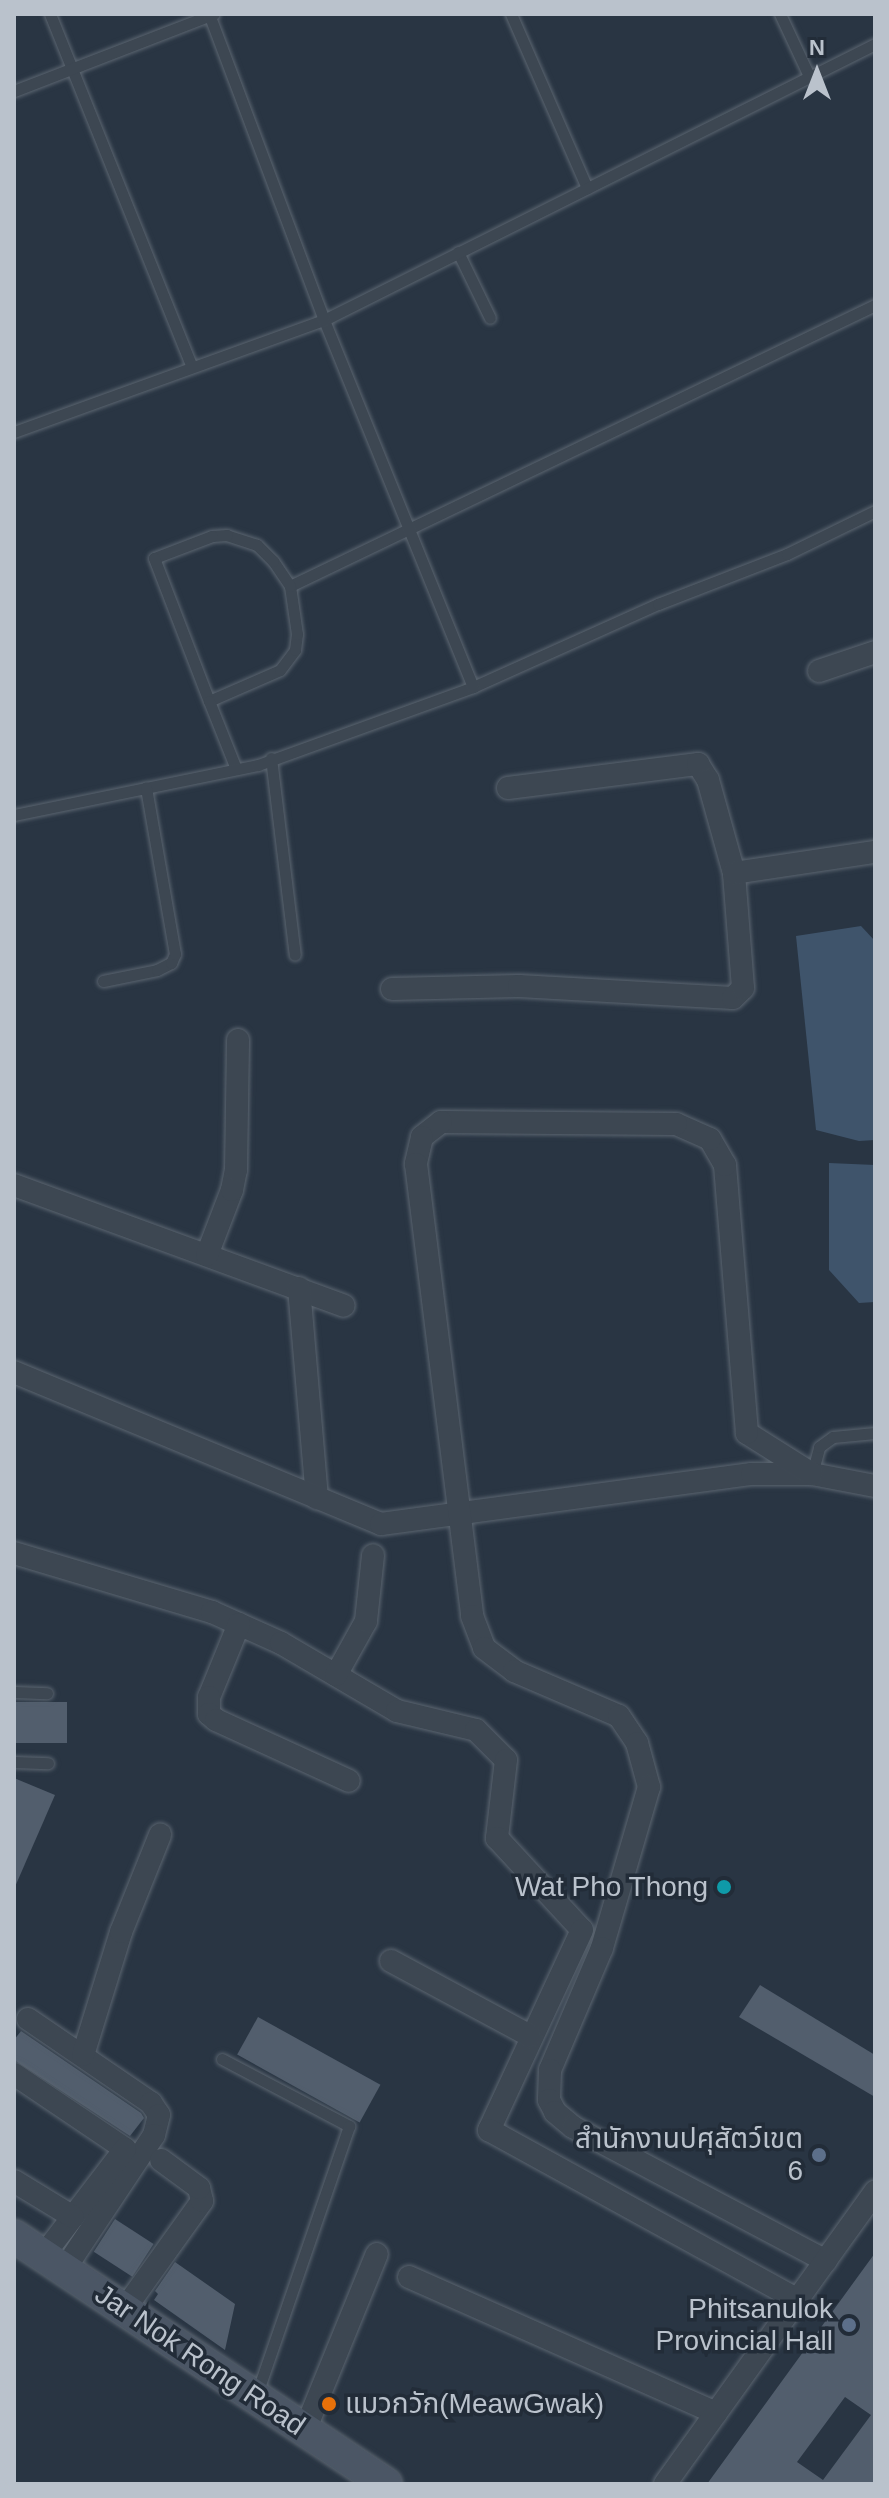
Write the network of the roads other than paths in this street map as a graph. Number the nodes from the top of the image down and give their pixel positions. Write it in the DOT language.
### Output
graph roads {
  1 [pos="50,14"];
  2 [pos="511,14"];
  3 [pos="780,14"];
  4 [pos="211,15"];
  5 [pos="875,44"];
  6 [pos="73,70"];
  7 [pos="809,76"];
  8 [pos="14,91"];
  9 [pos="587,188"];
  10 [pos="458,252"];
  11 [pos="875,305"];
  12 [pos="490,318"];
  13 [pos="324,320"];
  14 [pos="192,367"];
  15 [pos="14,432"];
  16 [pos="875,511"];
  17 [pos="406,528"];
  18 [pos="290,586"];
  19 [pos="875,652"];
  20 [pos="819,671"];
  21 [pos="473,687"];
  22 [pos="209,701"];
  23 [pos="271,758"];
  24 [pos="236,769"];
  25 [pos="146,788"];
  26 [pos="508,788"];
  27 [pos="14,815"];
  28 [pos="875,852"];
  29 [pos="734,873"];
  30 [pos="295,955"];
  31 [pos="103,981"];
  32 [pos="392,989"];
  33 [pos="238,1040"];
  34 [pos="14,1185"];
  35 [pos="207,1255"];
  36 [pos="299,1288"];
  37 [pos="344,1306"];
  38 [pos="14,1372"];
  39 [pos="875,1433"];
  40 [pos="812,1474"];
  41 [pos="875,1486"];
  42 [pos="317,1498"];
  43 [pos="461,1512"];
  44 [pos="14,1553"];
  45 [pos="373,1555"];
  46 [pos="239,1624"];
  47 [pos="336,1675"];
  48 [pos="14,1692"];
  49 [pos="47,1693"];
  50 [pos="14,1762"];
  51 [pos="48,1763"];
  52 [pos="349,1781"];
  53 [pos="160,1835"];
  54 [pos="391,1961"];
  55 [pos="28,2019"];
  56 [pos="530,2036"];
  57 [pos="83,2055"];
  58 [pos="222,2059"];
  59 [pos="14,2074"];
  60 [pos="161,2160"];
  61 [pos="14,2181"];
  62 [pos="875,2192"];
  63 [pos="73,2217"];
  64 [pos="14,2236"];
  65 [pos="377,2254"];
  66 [pos="826,2261"];
  67 [pos="54,2263"];
  68 [pos="409,2277"];
  69 [pos="798,2300"];
  70 [pos="124,2310"];
  71 [pos="255,2397"];
  72 [pos="716,2413"];
  73 [pos="305,2430"];
  74 [pos="386,2484"];
  75 [pos="665,2484"];
  1 -- 6 [label="lane"];
  2 -- 9 [label="lane"];
  3 -- 7 [label="lane"];
  4 -- 6 [label="lane"];
  4 -- 13 [label="lane"];
  5 -- 7 [label="lane"];
  6 -- 8 [label="lane"];
  6 -- 14 [label="lane"];
  7 -- 9 [label="lane"];
  9 -- 10 [label="lane"];
  10 -- 12 [label="lane"];
  10 -- 13 [label="lane"];
  11 -- 17 [label="lane"];
  13 -- 14 [label="lane"];
  13 -- 17 [label="lane"];
  14 -- 15 [label="lane"];
  16 -- 21 [label="lane"];
  17 -- 18 [label="lane"];
  17 -- 21 [label="lane"];
  18 -- 22 [label="lane"];
  18 -- 22 [label="lane"];
  19 -- 20 [label="street"];
  21 -- 23 [label="lane"];
  22 -- 24 [label="lane"];
  23 -- 24 [label="lane"];
  23 -- 30 [label="lane"];
  24 -- 25 [label="lane"];
  25 -- 27 [label="lane"];
  25 -- 31 [label="lane"];
  26 -- 29 [label="street"];
  28 -- 29 [label="street"];
  29 -- 32 [label="street"];
  33 -- 35 [label="street"];
  34 -- 35 [label="street"];
  35 -- 36 [label="street"];
  36 -- 37 [label="street"];
  36 -- 42 [label="street"];
  38 -- 42 [label="street"];
  39 -- 40 [label="lane"];
  40 -- 41 [label="street"];
  40 -- 43 [label="street"];
  40 -- 43 [label="street"];
  42 -- 43 [label="street"];
  43 -- 66 [label="street"];
  44 -- 46 [label="street"];
  45 -- 47 [label="street"];
  46 -- 47 [label="street"];
  46 -- 52 [label="street"];
  47 -- 56 [label="street"];
  48 -- 49 [label="lane"];
  50 -- 51 [label="lane"];
  53 -- 57 [label="street"];
  54 -- 56 [label="street"];
  55 -- 57 [label="street"];
  56 -- 69 [label="street"];
  57 -- 67 [label="street"];
  58 -- 71 [label="lane"];
  59 -- 63 [label="street"];
  60 -- 70 [label="street"];
  61 -- 63 [label="street"];
  62 -- 66 [label="street"];
  63 -- 67 [label="street"];
  64 -- 67 [label="street, Jar Nok Rong Road"];
  65 -- 73 [label="street"];
  66 -- 69 [label="street"];
  67 -- 70 [label="street, Jar Nok Rong Road"];
  68 -- 72 [label="street"];
  69 -- 72 [label="street"];
  70 -- 71 [label="street, Jar Nok Rong Road"];
  71 -- 73 [label="street, Jar Nok Rong Road"];
  72 -- 75 [label="street"];
  73 -- 74 [label="street, Jar Nok Rong Road"];
}
